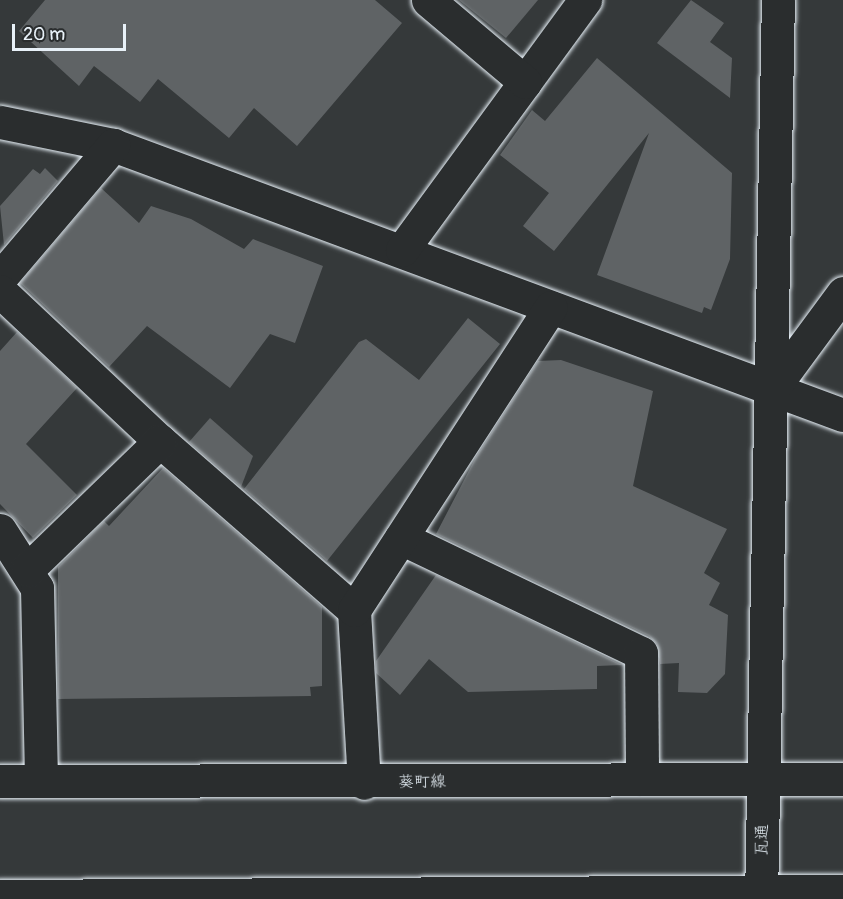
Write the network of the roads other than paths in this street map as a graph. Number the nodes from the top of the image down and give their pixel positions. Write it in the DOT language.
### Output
graph roads {
  1 [pos="428,0"];
  2 [pos="585,0"];
  3 [pos="778,0"];
  4 [pos="525,82"];
  5 [pos="0,122"];
  6 [pos="113,146"];
  7 [pos="402,250"];
  8 [pos="0,278"];
  9 [pos="0,291"];
  10 [pos="843,293"];
  11 [pos="551,307"];
  12 [pos="773,388"];
  13 [pos="843,415"];
  14 [pos="160,441"];
  15 [pos="0,530"];
  16 [pos="400,538"];
  17 [pos="27,570"];
  18 [pos="354,610"];
  19 [pos="642,779"];
  20 [pos="843,779"];
  21 [pos="41,780"];
  22 [pos="763,780"];
  23 [pos="0,781"];
  24 [pos="364,783"];
  25 [pos="843,891"];
  26 [pos="761,895"];
  27 [pos="3,897"];
  1 -- 4 [label="street"];
  2 -- 4 [label="street"];
  3 -- 12 [label="street, 瓦通"];
  4 -- 7 [label="street"];
  5 -- 6 [label="street"];
  6 -- 7 [label="street"];
  6 -- 8 [label="street"];
  7 -- 11 [label="street"];
  9 -- 14 [label="street"];
  10 -- 12 [label="street"];
  11 -- 12 [label="street"];
  11 -- 16 [label="street"];
  12 -- 13 [label="street"];
  12 -- 22 [label="street, 瓦通"];
  14 -- 17 [label="street"];
  14 -- 18 [label="street"];
  15 -- 17 [label="street"];
  16 -- 18 [label="street"];
  16 -- 19 [label="street"];
  17 -- 21 [label="street"];
  18 -- 24 [label="street"];
  19 -- 22 [label="street, 葵町線"];
  19 -- 24 [label="street, 葵町線"];
  20 -- 22 [label="street, 葵町線"];
  21 -- 23 [label="street, 葵町線"];
  21 -- 24 [label="street, 葵町線"];
  22 -- 26 [label="street, 瓦通"];
  25 -- 26 [label="street"];
  26 -- 27 [label="street"];
}
